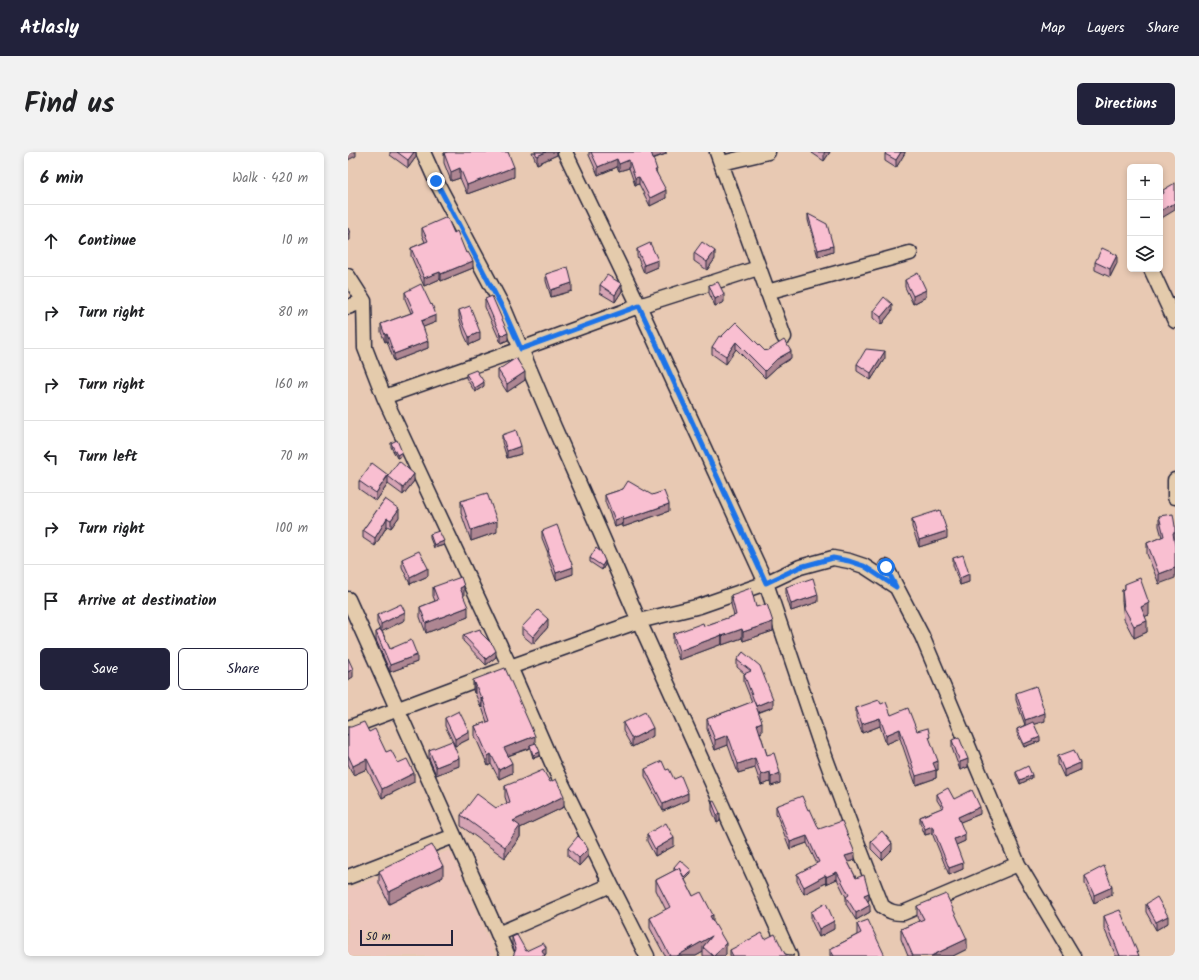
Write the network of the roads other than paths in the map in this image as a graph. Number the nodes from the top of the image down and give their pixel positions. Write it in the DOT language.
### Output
graph roads {
  1 [pos="423,152"];
  2 [pos="565,152"];
  3 [pos="768,152"];
  4 [pos="719,157"];
  5 [pos="910,253"];
  6 [pos="758,268"];
  7 [pos="1152,272"];
  8 [pos="348,276"];
  9 [pos="767,292"];
  10 [pos="364,301"];
  11 [pos="639,306"];
  12 [pos="348,307"];
  13 [pos="1175,321"];
  14 [pos="784,337"];
  15 [pos="521,349"];
  16 [pos="384,397"];
  17 [pos="1175,480"];
  18 [pos="1175,497"];
  19 [pos="886,567"];
  20 [pos="766,583"];
  21 [pos="896,587"];
  22 [pos="348,599"];
  23 [pos="639,621"];
  24 [pos="510,667"];
  25 [pos="397,709"];
  26 [pos="348,728"];
  27 [pos="454,836"];
  28 [pos="1018,864"];
  29 [pos="348,877"];
  30 [pos="611,885"];
  31 [pos="498,934"];
  32 [pos="508,956"];
  33 [pos="647,956"];
  34 [pos="790,956"];
  35 [pos="1073,956"];
  1 -- 15 [label="street"];
  2 -- 11 [label="street"];
  3 -- 4 [label="street"];
  4 -- 6 [label="street"];
  5 -- 9 [label="street"];
  6 -- 9 [label="street"];
  6 -- 11 [label="street"];
  7 -- 13 [label="street"];
  8 -- 10 [label="street"];
  9 -- 14 [label="street"];
  10 -- 12 [label="street"];
  10 -- 16 [label="street"];
  11 -- 15 [label="street"];
  11 -- 20 [label="street"];
  15 -- 16 [label="street"];
  15 -- 23 [label="street"];
  16 -- 24 [label="street"];
  17 -- 18 [label="street"];
  19 -- 21 [label="street"];
  20 -- 21 [label="street"];
  20 -- 23 [label="street"];
  20 -- 28 [label="street"];
  21 -- 28 [label="street"];
  22 -- 25 [label="street"];
  23 -- 24 [label="street"];
  23 -- 34 [label="street"];
  24 -- 25 [label="street"];
  24 -- 30 [label="street"];
  25 -- 26 [label="street"];
  25 -- 27 [label="street"];
  27 -- 29 [label="street"];
  27 -- 31 [label="street"];
  28 -- 35 [label="street"];
  30 -- 31 [label="street"];
  30 -- 33 [label="street"];
  31 -- 32 [label="street"];
}
